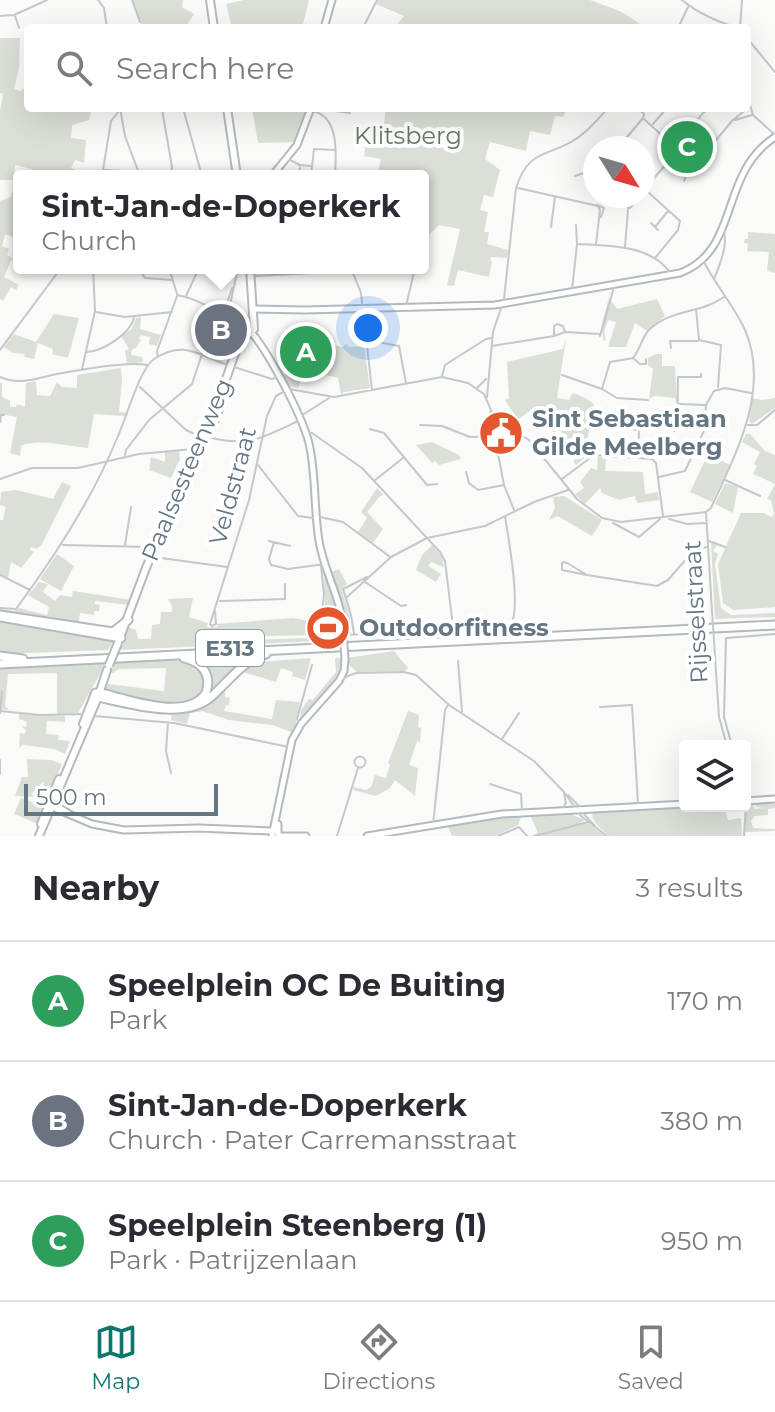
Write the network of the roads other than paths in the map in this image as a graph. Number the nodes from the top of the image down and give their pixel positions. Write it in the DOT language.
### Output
graph roads {
  1 [pos="100,0"];
  2 [pos="132,0"];
  3 [pos="210,0"];
  4 [pos="332,0"];
  5 [pos="377,0"];
  6 [pos="682,0"];
  7 [pos="742,0"];
  8 [pos="44,1"];
  9 [pos="688,6"];
  10 [pos="14,15"];
  11 [pos="0,16"];
  12 [pos="140,22"];
  13 [pos="106,24"];
  14 [pos="213,24"];
  15 [pos="325,24"];
  16 [pos="365,24"];
  17 [pos="680,24"];
  18 [pos="722,24"];
  19 [pos="740,24"];
  20 [pos="19,28"];
  21 [pos="751,43"];
  22 [pos="775,72"];
  23 [pos="751,109"];
  24 [pos="118,112"];
  25 [pos="121,112"];
  26 [pos="163,112"];
  27 [pos="185,112"];
  28 [pos="228,112"];
  29 [pos="314,112"];
  30 [pos="319,112"];
  31 [pos="347,112"];
  32 [pos="604,112"];
  33 [pos="642,112"];
  34 [pos="663,112"];
  35 [pos="706,112"];
  36 [pos="746,112"];
  37 [pos="350,113"];
  38 [pos="753,115"];
  39 [pos="743,116"];
  40 [pos="643,118"];
  41 [pos="652,125"];
  42 [pos="689,130"];
  43 [pos="629,136"];
  44 [pos="775,136"];
  45 [pos="684,138"];
  46 [pos="668,141"];
  47 [pos="710,148"];
  48 [pos="337,150"];
  49 [pos="287,158"];
  50 [pos="300,165"];
  51 [pos="311,166"];
  52 [pos="104,170"];
  53 [pos="137,170"];
  54 [pos="172,170"];
  55 [pos="200,170"];
  56 [pos="236,170"];
  57 [pos="277,170"];
  58 [pos="300,170"];
  59 [pos="311,170"];
  60 [pos="335,170"];
  61 [pos="687,172"];
  62 [pos="583,173"];
  63 [pos="575,176"];
  64 [pos="684,181"];
  65 [pos="516,188"];
  66 [pos="555,197"];
  67 [pos="629,208"];
  68 [pos="669,210"];
  69 [pos="651,223"];
  70 [pos="576,225"];
  71 [pos="551,227"];
  72 [pos="655,227"];
  73 [pos="722,228"];
  74 [pos="658,230"];
  75 [pos="577,244"];
  76 [pos="596,245"];
  77 [pos="625,248"];
  78 [pos="655,258"];
  79 [pos="700,261"];
  80 [pos="57,274"];
  81 [pos="93,274"];
  82 [pos="142,274"];
  83 [pos="170,274"];
  84 [pos="196,274"];
  85 [pos="236,274"];
  86 [pos="250,274"];
  87 [pos="354,274"];
  88 [pos="414,274"];
  89 [pos="672,275"];
  90 [pos="172,280"];
  91 [pos="714,280"];
  92 [pos="614,286"];
  93 [pos="572,293"];
  94 [pos="177,295"];
  95 [pos="186,296"];
  96 [pos="725,296"];
  97 [pos="503,304"];
  98 [pos="406,308"];
  99 [pos="363,309"];
  100 [pos="696,309"];
  101 [pos="95,311"];
  102 [pos="172,312"];
  103 [pos="252,314"];
  104 [pos="224,315"];
  105 [pos="134,317"];
  106 [pos="565,332"];
  107 [pos="252,333"];
  108 [pos="554,336"];
  109 [pos="492,338"];
  110 [pos="367,340"];
  111 [pos="699,340"];
  112 [pos="721,345"];
  113 [pos="729,345"];
  114 [pos="492,346"];
  115 [pos="671,348"];
  116 [pos="0,350"];
  117 [pos="85,352"];
  118 [pos="203,355"];
  119 [pos="158,357"];
  120 [pos="633,358"];
  121 [pos="646,359"];
  122 [pos="148,365"];
  123 [pos="231,367"];
  124 [pos="82,370"];
  125 [pos="701,374"];
  126 [pos="562,375"];
  127 [pos="0,377"];
  128 [pos="279,377"];
  129 [pos="442,377"];
  130 [pos="487,378"];
  131 [pos="406,384"];
  132 [pos="139,386"];
  133 [pos="486,386"];
  134 [pos="478,389"];
  135 [pos="602,389"];
  136 [pos="718,389"];
  137 [pos="285,391"];
  138 [pos="372,391"];
  139 [pos="751,393"];
  140 [pos="330,397"];
  141 [pos="487,400"];
  142 [pos="648,400"];
  143 [pos="678,404"];
  144 [pos="706,405"];
  145 [pos="161,409"];
  146 [pos="775,410"];
  147 [pos="490,412"];
  148 [pos="4,415"];
  149 [pos="299,419"];
  150 [pos="497,420"];
  151 [pos="0,422"];
  152 [pos="420,425"];
  153 [pos="747,425"];
  154 [pos="492,426"];
  155 [pos="595,426"];
  156 [pos="370,429"];
  157 [pos="674,431"];
  158 [pos="306,433"];
  159 [pos="494,436"];
  160 [pos="205,437"];
  161 [pos="263,438"];
  162 [pos="197,450"];
  163 [pos="125,457"];
  164 [pos="403,457"];
  165 [pos="638,458"];
  166 [pos="108,461"];
  167 [pos="257,465"];
  168 [pos="466,472"];
  169 [pos="658,477"];
  170 [pos="0,479"];
  171 [pos="561,479"];
  172 [pos="724,480"];
  173 [pos="373,482"];
  174 [pos="437,484"];
  175 [pos="504,485"];
  176 [pos="569,489"];
  177 [pos="760,496"];
  178 [pos="131,507"];
  179 [pos="515,511"];
  180 [pos="706,512"];
  181 [pos="505,516"];
  182 [pos="668,517"];
  183 [pos="317,518"];
  184 [pos="662,518"];
  185 [pos="611,521"];
  186 [pos="707,523"];
  187 [pos="427,538"];
  188 [pos="269,541"];
  189 [pos="708,541"];
  190 [pos="274,542"];
  191 [pos="61,544"];
  192 [pos="124,546"];
  193 [pos="290,546"];
  194 [pos="709,547"];
  195 [pos="725,547"];
  196 [pos="154,553"];
  197 [pos="391,557"];
  198 [pos="323,565"];
  199 [pos="228,567"];
  200 [pos="0,575"];
  201 [pos="372,575"];
  202 [pos="587,575"];
  203 [pos="364,582"];
  204 [pos="285,584"];
  205 [pos="30,590"];
  206 [pos="346,598"];
  207 [pos="219,599"];
  208 [pos="406,605"];
  209 [pos="0,608"];
  210 [pos="215,611"];
  211 [pos="0,616"];
  212 [pos="128,620"];
  213 [pos="775,623"];
  214 [pos="453,629"];
  215 [pos="354,634"];
  216 [pos="118,637"];
  217 [pos="279,650"];
  218 [pos="154,656"];
  219 [pos="0,660"];
  220 [pos="458,661"];
  221 [pos="345,662"];
  222 [pos="312,665"];
  223 [pos="356,673"];
  224 [pos="340,678"];
  225 [pos="2,692"];
  226 [pos="98,694"];
  227 [pos="449,705"];
  228 [pos="600,707"];
  229 [pos="0,712"];
  230 [pos="462,713"];
  231 [pos="519,713"];
  232 [pos="88,714"];
  233 [pos="68,715"];
  234 [pos="169,722"];
  235 [pos="301,724"];
  236 [pos="502,739"];
  237 [pos="725,740"];
  238 [pos="290,747"];
  239 [pos="0,760"];
  240 [pos="358,768"];
  241 [pos="63,772"];
  242 [pos="171,773"];
  243 [pos="0,774"];
  244 [pos="490,784"];
  245 [pos="564,792"];
  246 [pos="751,799"];
  247 [pos="775,799"];
  248 [pos="679,804"];
  249 [pos="52,805"];
  250 [pos="638,806"];
  251 [pos="594,808"];
  252 [pos="579,809"];
  253 [pos="562,810"];
  254 [pos="522,812"];
  255 [pos="743,812"];
  256 [pos="744,812"];
  257 [pos="744,815"];
  258 [pos="43,818"];
  259 [pos="590,821"];
  260 [pos="431,825"];
  261 [pos="275,833"];
  262 [pos="430,833"];
  263 [pos="294,835"];
  264 [pos="37,836"];
  265 [pos="306,836"];
  266 [pos="337,836"];
  267 [pos="367,836"];
  268 [pos="498,836"];
  269 [pos="527,836"];
  270 [pos="535,836"];
  271 [pos="607,836"];
  272 [pos="744,836"];
  1 -- 13 [label="street"];
  2 -- 12 [label="street"];
  3 -- 14 [label="main road"];
  4 -- 15 [label="street"];
  5 -- 16 [label="street"];
  6 -- 9 [label="street"];
  7 -- 19 [label="street"];
  8 -- 10 [label="street"];
  9 -- 17 [label="street"];
  9 -- 18 [label="street"];
  10 -- 11 [label="street"];
  10 -- 20 [label="street"];
  21 -- 22 [label="street"];
  23 -- 38 [label="street"];
  24 -- 52 [label="street"];
  25 -- 53 [label="street"];
  26 -- 54 [label="street"];
  27 -- 55 [label="street"];
  28 -- 56 [label="main road"];
  29 -- 49 [label="street"];
  30 -- 48 [label="street"];
  31 -- 37 [label="street"];
  32 -- 65 [label="street"];
  33 -- 40 [label="street"];
  34 -- 41 [label="street"];
  35 -- 42 [label="street"];
  36 -- 39 [label="street"];
  38 -- 39 [label="street"];
  38 -- 44 [label="street"];
  39 -- 47 [label="street"];
  40 -- 41 [label="street"];
  40 -- 43 [label="street"];
  41 -- 46 [label="street"];
  42 -- 45 [label="street"];
  42 -- 47 [label="street"];
  44 -- 73 [label="street"];
  47 -- 61 [label="street"];
  48 -- 51 [label="street"];
  48 -- 60 [label="street"];
  49 -- 50 [label="street"];
  49 -- 57 [label="street"];
  50 -- 51 [label="street"];
  50 -- 58 [label="street"];
  51 -- 59 [label="street"];
  61 -- 64 [label="street"];
  61 -- 68 [label="street"];
  62 -- 63 [label="street"];
  65 -- 66 [label="street"];
  65 -- 97 [label="street"];
  66 -- 71 [label="street"];
  66 -- 76 [label="street"];
  67 -- 77 [label="street"];
  68 -- 72 [label="street"];
  68 -- 78 [label="street"];
  69 -- 72 [label="street"];
  70 -- 75 [label="street"];
  72 -- 74 [label="street"];
  73 -- 79 [label="street"];
  73 -- 91 [label="street"];
  75 -- 76 [label="street"];
  75 -- 93 [label="street"];
  76 -- 77 [label="street"];
  77 -- 78 [label="street"];
  78 -- 89 [label="street"];
  79 -- 89 [label="street"];
  79 -- 91 [label="street, Rijsselstraat"];
  80 -- 116 [label="street"];
  81 -- 101 [label="street"];
  82 -- 90 [label="street"];
  83 -- 90 [label="street"];
  84 -- 95 [label="street"];
  85 -- 104 [label="street"];
  86 -- 103 [label="main road"];
  87 -- 99 [label="street"];
  88 -- 98 [label="street"];
  89 -- 92 [label="street"];
  90 -- 94 [label="street"];
  91 -- 96 [label="street, Rijsselstraat"];
  92 -- 93 [label="street"];
  92 -- 106 [label="street"];
  93 -- 97 [label="street"];
  94 -- 95 [label="street"];
  94 -- 102 [label="street"];
  95 -- 104 [label="street"];
  96 -- 100 [label="street"];
  96 -- 139 [label="street, Rijsselstraat"];
  97 -- 98 [label="street"];
  97 -- 109 [label="street"];
  98 -- 99 [label="street"];
  99 -- 103 [label="street"];
  99 -- 110 [label="street"];
  100 -- 111 [label="street"];
  100 -- 120 [label="street"];
  101 -- 105 [label="street"];
  101 -- 117 [label="street"];
  102 -- 105 [label="street"];
  102 -- 119 [label="street"];
  103 -- 104 [label="street"];
  103 -- 107 [label="main road"];
  104 -- 118 [label="street"];
  105 -- 117 [label="street"];
  106 -- 108 [label="street"];
  106 -- 108 [label="street"];
  107 -- 123 [label="main road, Paalsesteenweg"];
  107 -- 128 [label="street"];
  108 -- 114 [label="street"];
  109 -- 114 [label="street"];
  109 -- 129 [label="street"];
  110 -- 131 [label="street"];
  110 -- 138 [label="street"];
  111 -- 112 [label="street"];
  111 -- 115 [label="street"];
  112 -- 113 [label="street"];
  112 -- 136 [label="street"];
  114 -- 130 [label="street"];
  117 -- 124 [label="street"];
  118 -- 119 [label="street"];
  118 -- 123 [label="street"];
  118 -- 145 [label="street"];
  119 -- 122 [label="street"];
  120 -- 121 [label="street"];
  120 -- 135 [label="street"];
  122 -- 124 [label="street"];
  122 -- 132 [label="street"];
  123 -- 128 [label="street"];
  123 -- 160 [label="main road, Paalsesteenweg"];
  124 -- 127 [label="street"];
  125 -- 143 [label="street"];
  126 -- 135 [label="street"];
  128 -- 137 [label="street"];
  129 -- 131 [label="street"];
  129 -- 134 [label="street"];
  130 -- 133 [label="street"];
  130 -- 134 [label="street"];
  131 -- 138 [label="street"];
  132 -- 145 [label="street"];
  132 -- 166 [label="street"];
  133 -- 134 [label="street"];
  133 -- 141 [label="street"];
  134 -- 141 [label="street"];
  135 -- 142 [label="street"];
  136 -- 139 [label="street"];
  136 -- 144 [label="street"];
  137 -- 140 [label="street"];
  137 -- 149 [label="street"];
  137 -- 161 [label="street, Veldstraat"];
  138 -- 140 [label="street"];
  139 -- 153 [label="street, Rijsselstraat"];
  140 -- 149 [label="street"];
  141 -- 147 [label="street"];
  143 -- 144 [label="street"];
  143 -- 157 [label="street"];
  144 -- 169 [label="street"];
  145 -- 160 [label="street"];
  145 -- 163 [label="street"];
  146 -- 153 [label="street"];
  147 -- 150 [label="street"];
  147 -- 154 [label="street"];
  148 -- 151 [label="street"];
  149 -- 158 [label="street"];
  149 -- 161 [label="street"];
  150 -- 154 [label="street"];
  150 -- 171 [label="street"];
  152 -- 159 [label="street"];
  153 -- 172 [label="street, Rijsselstraat"];
  154 -- 159 [label="street"];
  155 -- 165 [label="street"];
  156 -- 164 [label="street"];
  158 -- 173 [label="street"];
  158 -- 183 [label="street"];
  159 -- 175 [label="street"];
  160 -- 161 [label="street"];
  160 -- 162 [label="main road, Paalsesteenweg"];
  161 -- 167 [label="street, Veldstraat"];
  162 -- 163 [label="street"];
  162 -- 196 [label="main road, Paalsesteenweg"];
  163 -- 166 [label="street"];
  164 -- 173 [label="street"];
  164 -- 174 [label="street"];
  165 -- 169 [label="street"];
  165 -- 171 [label="street"];
  166 -- 170 [label="street"];
  166 -- 191 [label="street"];
  167 -- 183 [label="street"];
  167 -- 199 [label="street, Veldstraat"];
  168 -- 175 [label="street"];
  169 -- 184 [label="street"];
  171 -- 176 [label="street"];
  172 -- 177 [label="street"];
  172 -- 180 [label="street, Rijsselstraat"];
  173 -- 187 [label="street"];
  175 -- 179 [label="street"];
  176 -- 179 [label="street"];
  176 -- 185 [label="street"];
  178 -- 192 [label="street"];
  179 -- 181 [label="street"];
  180 -- 182 [label="street"];
  180 -- 186 [label="street, Rijsselstraat"];
  181 -- 187 [label="street"];
  181 -- 214 [label="street"];
  182 -- 184 [label="street"];
  182 -- 186 [label="street"];
  183 -- 197 [label="street"];
  183 -- 198 [label="street"];
  184 -- 185 [label="street"];
  184 -- 185 [label="street"];
  186 -- 189 [label="street, Rijsselstraat"];
  187 -- 197 [label="street"];
  187 -- 214 [label="street"];
  188 -- 190 [label="street"];
  189 -- 194 [label="street, Rijsselstraat"];
  189 -- 195 [label="street"];
  190 -- 193 [label="street"];
  190 -- 198 [label="street"];
  191 -- 192 [label="street, Veldstraat"];
  191 -- 205 [label="street"];
  192 -- 196 [label="street, Veldstraat"];
  194 -- 202 [label="street"];
  194 -- 237 [label="street, Rijsselstraat, bridge"];
  196 -- 199 [label="street, Veldstraat"];
  196 -- 212 [label="main road, Paalsesteenweg"];
  197 -- 201 [label="street"];
  198 -- 215 [label="street"];
  198 -- 221 [label="street, bridge"];
  199 -- 207 [label="street"];
  200 -- 205 [label="street"];
  201 -- 203 [label="street"];
  201 -- 206 [label="street"];
  202 -- 202 [label="street"];
  203 -- 206 [label="street"];
  203 -- 208 [label="street"];
  204 -- 207 [label="street"];
  205 -- 209 [label="street"];
  206 -- 215 [label="street"];
  207 -- 210 [label="street"];
  211 -- 216 [label="highway"];
  212 -- 216 [label="highway"];
  213 -- 217 [label="highway, E313"];
  213 -- 219 [label="highway, E313"];
  214 -- 215 [label="street"];
  216 -- 226 [label="main road, bridge"];
  217 -- 218 [label="highway, E313"];
  217 -- 226 [label="highway"];
  218 -- 219 [label="highway, E313"];
  218 -- 226 [label="highway"];
  220 -- 230 [label="street"];
  221 -- 223 [label="street"];
  221 -- 224 [label="street"];
  222 -- 235 [label="street"];
  223 -- 224 [label="street"];
  223 -- 227 [label="street"];
  224 -- 235 [label="street"];
  225 -- 229 [label="street"];
  226 -- 232 [label="main road"];
  227 -- 230 [label="street"];
  227 -- 260 [label="street"];
  228 -- 250 [label="street"];
  229 -- 233 [label="street"];
  230 -- 236 [label="street"];
  231 -- 236 [label="street"];
  232 -- 233 [label="street"];
  232 -- 233 [label="street"];
  232 -- 234 [label="street"];
  232 -- 241 [label="main road"];
  232 -- 249 [label="main road"];
  234 -- 238 [label="street"];
  234 -- 242 [label="street"];
  235 -- 238 [label="street"];
  236 -- 245 [label="street"];
  238 -- 261 [label="street"];
  239 -- 243 [label="street"];
  240 -- 266 [label="street"];
  241 -- 249 [label="main road"];
  241 -- 258 [label="main road"];
  244 -- 254 [label="street"];
  245 -- 252 [label="street"];
  245 -- 253 [label="street"];
  246 -- 247 [label="street"];
  248 -- 250 [label="street"];
  249 -- 258 [label="main road"];
  249 -- 261 [label="street"];
  249 -- 264 [label="main road"];
  250 -- 251 [label="street"];
  251 -- 252 [label="street"];
  251 -- 259 [label="street"];
  252 -- 253 [label="street"];
  252 -- 259 [label="street"];
  253 -- 254 [label="street"];
  254 -- 260 [label="street"];
  255 -- 257 [label="street"];
  256 -- 257 [label="street"];
  257 -- 272 [label="street"];
  258 -- 264 [label="main road"];
  259 -- 270 [label="street"];
  259 -- 271 [label="street"];
  260 -- 262 [label="street"];
  260 -- 267 [label="street"];
  261 -- 263 [label="street"];
  263 -- 265 [label="street"];
  268 -- 269 [label="street"];
}
